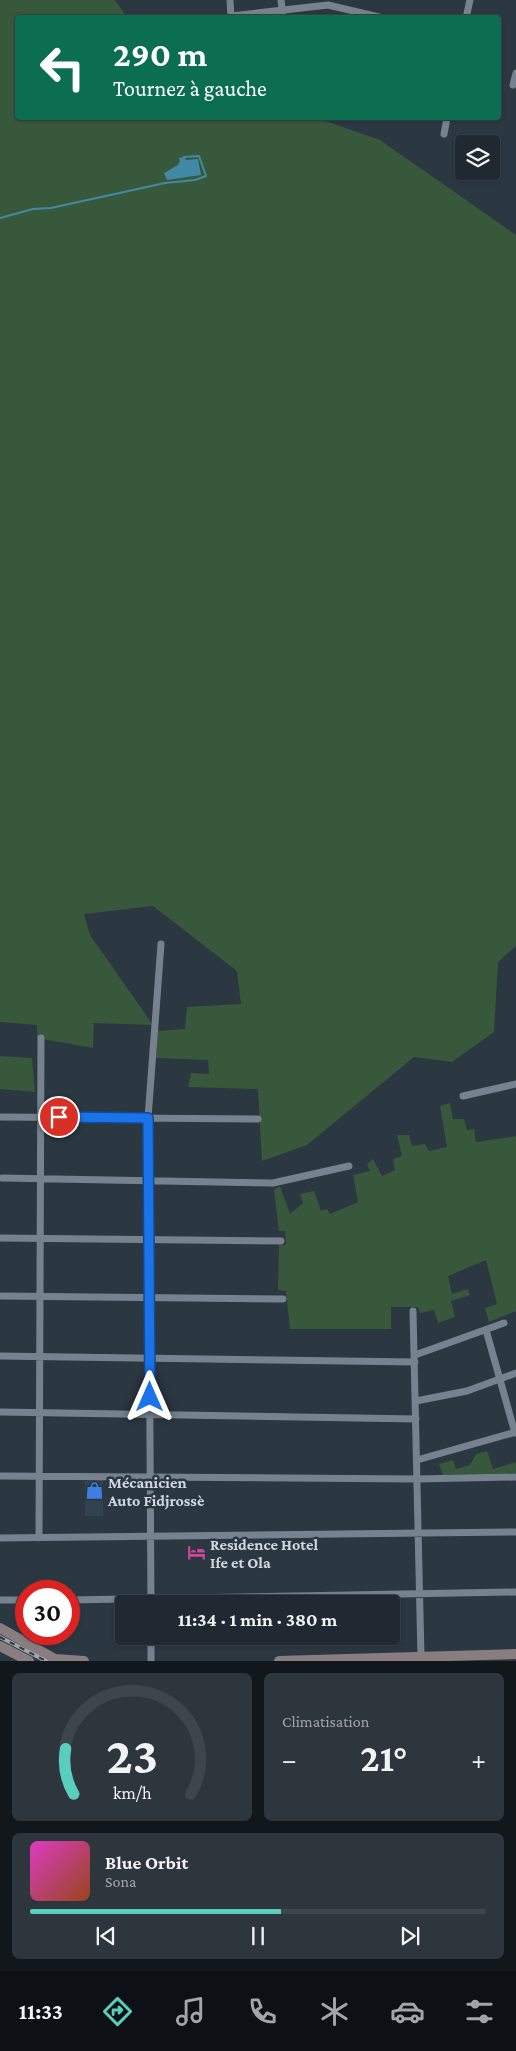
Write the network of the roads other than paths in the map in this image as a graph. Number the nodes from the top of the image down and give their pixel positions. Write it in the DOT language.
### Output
graph roads {
  1 [pos="230,0"];
  2 [pos="281,0"];
  3 [pos="470,0"];
  4 [pos="282,14"];
  5 [pos="231,15"];
  6 [pos="265,15"];
  7 [pos="370,15"];
  8 [pos="467,15"];
  9 [pos="516,73"];
  10 [pos="513,85"];
  11 [pos="447,120"];
  12 [pos="444,134"];
  13 [pos="161,944"];
  14 [pos="41,1038"];
  15 [pos="516,1084"];
  16 [pos="463,1096"];
  17 [pos="0,1117"];
  18 [pos="41,1117"];
  19 [pos="148,1118"];
  20 [pos="258,1119"];
  21 [pos="349,1166"];
  22 [pos="2,1178"];
  23 [pos="40,1178"];
  24 [pos="148,1180"];
  25 [pos="0,1238"];
  26 [pos="40,1239"];
  27 [pos="149,1240"];
  28 [pos="281,1241"];
  29 [pos="41,1295"];
  30 [pos="0,1296"];
  31 [pos="150,1296"];
  32 [pos="283,1299"];
  33 [pos="414,1312"];
  34 [pos="504,1323"];
  35 [pos="486,1330"];
  36 [pos="0,1356"];
  37 [pos="40,1357"];
  38 [pos="150,1358"];
  39 [pos="415,1358"];
  40 [pos="516,1373"];
  41 [pos="501,1379"];
  42 [pos="416,1402"];
  43 [pos="0,1412"];
  44 [pos="39,1413"];
  45 [pos="150,1416"];
  46 [pos="416,1419"];
  47 [pos="516,1433"];
  48 [pos="417,1460"];
  49 [pos="0,1476"];
  50 [pos="150,1476"];
  51 [pos="39,1477"];
  52 [pos="516,1477"];
  53 [pos="417,1479"];
  54 [pos="516,1532"];
  55 [pos="418,1533"];
  56 [pos="151,1536"];
  57 [pos="0,1538"];
  58 [pos="38,1538"];
  59 [pos="516,1592"];
  60 [pos="420,1593"];
  61 [pos="152,1595"];
  62 [pos="353,1595"];
  63 [pos="0,1600"];
  64 [pos="15,1600"];
  65 [pos="80,1600"];
  66 [pos="115,1601"];
  67 [pos="0,1628"];
  68 [pos="151,1645"];
  69 [pos="0,1646"];
  70 [pos="13,1653"];
  71 [pos="0,1654"];
  72 [pos="516,1654"];
  73 [pos="421,1657"];
  74 [pos="404,1659"];
  75 [pos="54,1660"];
  76 [pos="29,1661"];
  77 [pos="84,1661"];
  78 [pos="151,1661"];
  79 [pos="279,1661"];
  1 -- 5 [label="street"];
  2 -- 4 [label="street"];
  3 -- 8 [label="street"];
  4 -- 6 [label="street"];
  4 -- 7 [label="street"];
  9 -- 10 [label="street"];
  11 -- 12 [label="street"];
  13 -- 19 [label="street"];
  14 -- 18 [label="street"];
  15 -- 16 [label="street"];
  17 -- 18 [label="street"];
  18 -- 19 [label="street"];
  18 -- 23 [label="street"];
  19 -- 20 [label="street"];
  19 -- 24 [label="street"];
  21 -- 24 [label="street"];
  22 -- 23 [label="street"];
  23 -- 24 [label="street"];
  23 -- 26 [label="street"];
  24 -- 27 [label="street"];
  25 -- 26 [label="street"];
  26 -- 27 [label="street"];
  26 -- 29 [label="street"];
  27 -- 28 [label="street"];
  27 -- 31 [label="street"];
  29 -- 30 [label="street"];
  29 -- 31 [label="street"];
  29 -- 37 [label="street"];
  31 -- 32 [label="street"];
  31 -- 38 [label="street"];
  33 -- 39 [label="street"];
  34 -- 35 [label="street"];
  35 -- 39 [label="street"];
  35 -- 41 [label="street"];
  36 -- 37 [label="street"];
  37 -- 38 [label="street"];
  37 -- 44 [label="street"];
  38 -- 39 [label="street"];
  38 -- 45 [label="street"];
  39 -- 42 [label="street"];
  40 -- 41 [label="street"];
  41 -- 42 [label="street"];
  41 -- 47 [label="street"];
  42 -- 46 [label="street"];
  43 -- 44 [label="street"];
  44 -- 45 [label="street"];
  44 -- 51 [label="street"];
  45 -- 46 [label="street"];
  45 -- 50 [label="street"];
  46 -- 48 [label="street"];
  47 -- 48 [label="street"];
  48 -- 53 [label="street"];
  49 -- 51 [label="street"];
  50 -- 51 [label="street"];
  50 -- 53 [label="street"];
  50 -- 56 [label="street"];
  51 -- 58 [label="street"];
  52 -- 53 [label="street"];
  53 -- 55 [label="street"];
  54 -- 55 [label="street"];
  55 -- 56 [label="street"];
  55 -- 60 [label="street"];
  56 -- 58 [label="street"];
  56 -- 61 [label="street"];
  57 -- 58 [label="street"];
  59 -- 60 [label="street"];
  60 -- 62 [label="street"];
  60 -- 73 [label="street"];
  63 -- 64 [label="street"];
  65 -- 66 [label="street"];
  67 -- 75 [label="main road"];
  68 -- 78 [label="street"];
  69 -- 70 [label="main road"];
  70 -- 71 [label="main road"];
  70 -- 76 [label="main road"];
  72 -- 73 [label="main road"];
  73 -- 74 [label="main road"];
  74 -- 79 [label="main road"];
  75 -- 77 [label="main road"];
}
